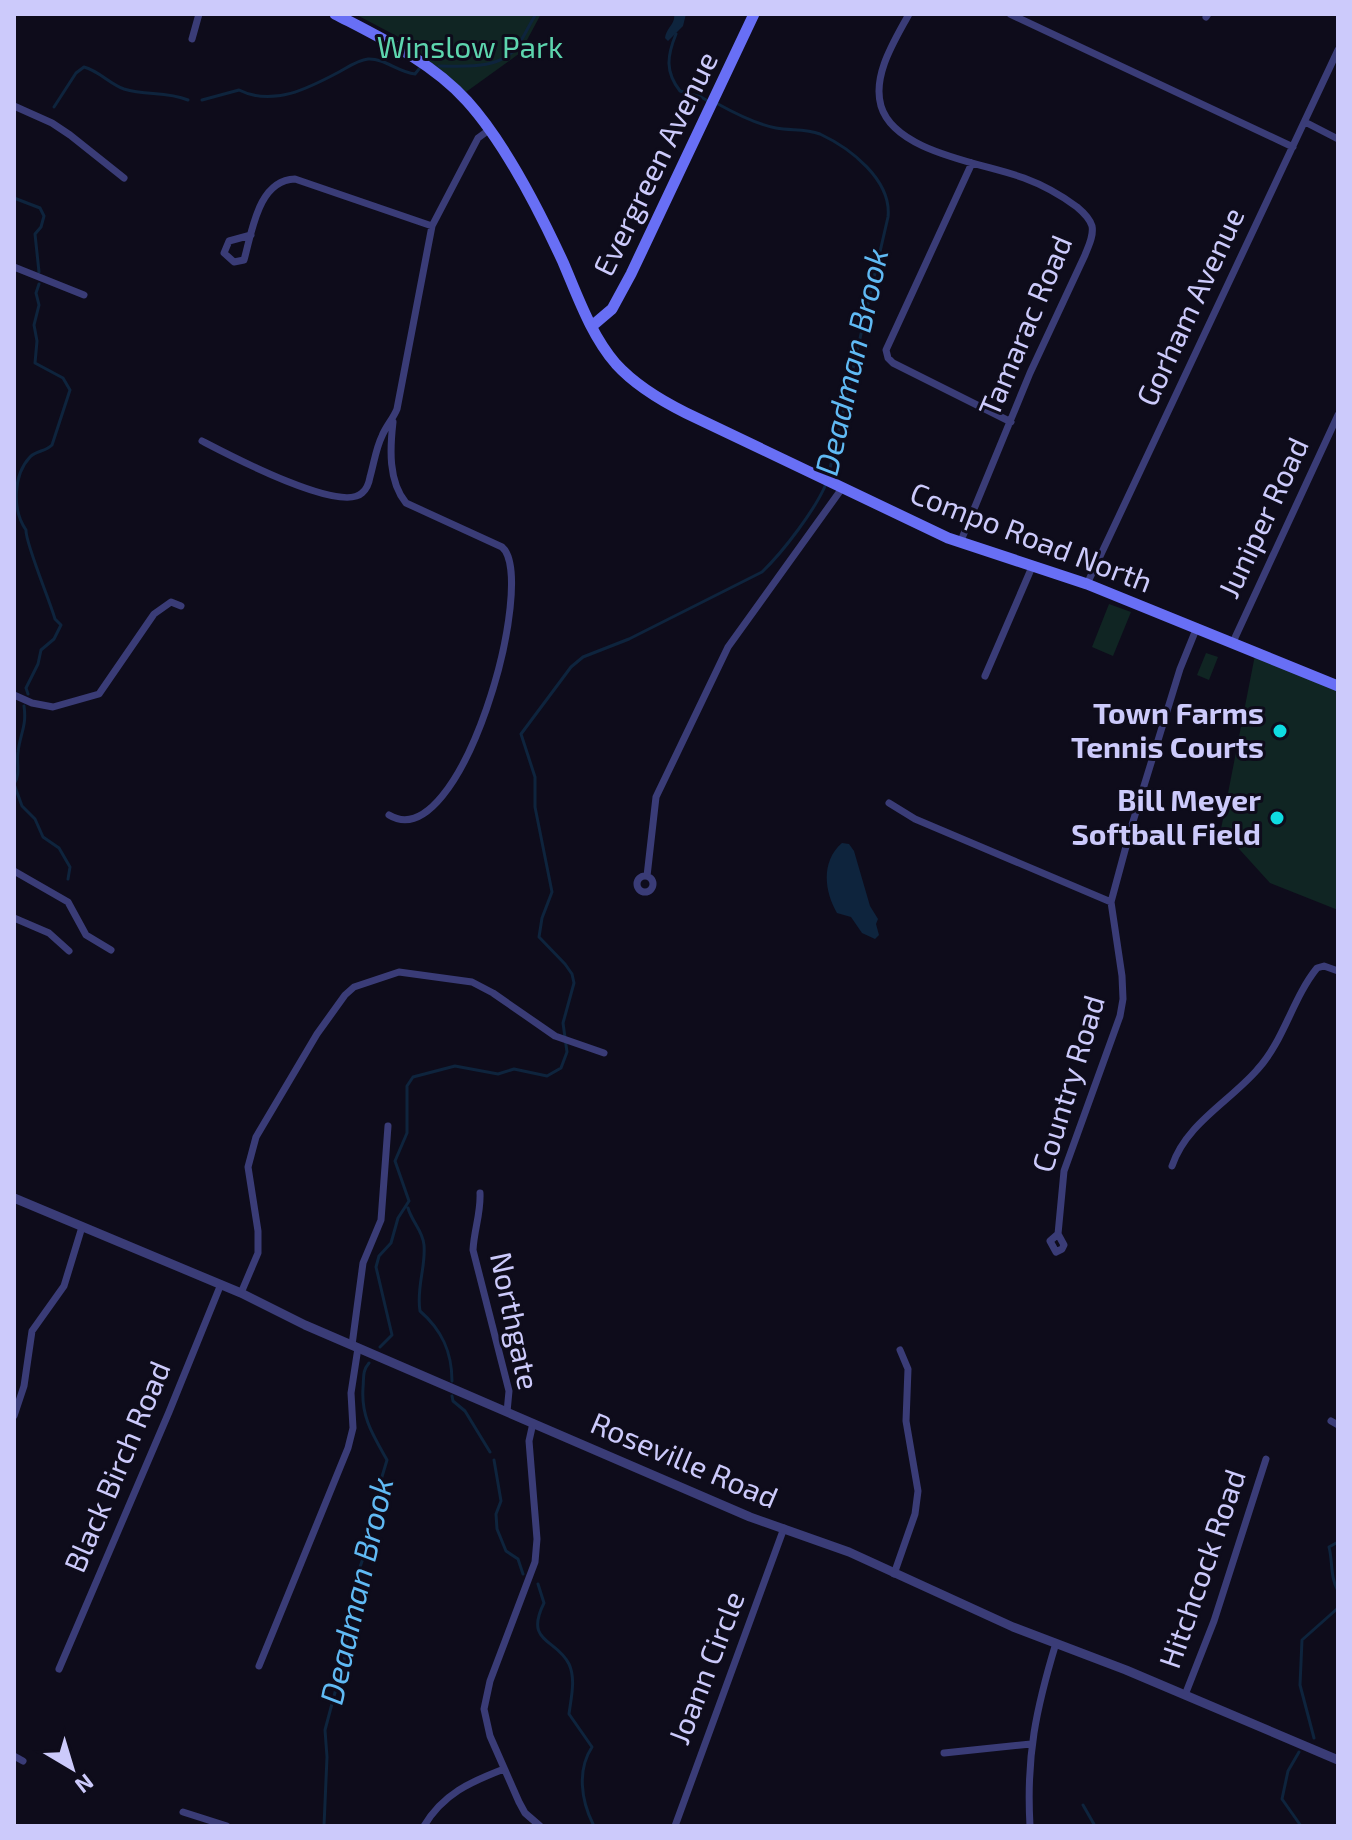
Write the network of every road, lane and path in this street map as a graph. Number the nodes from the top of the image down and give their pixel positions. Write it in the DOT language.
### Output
graph roads {
  1 [pos="199,14"];
  2 [pos="335,14"];
  3 [pos="754,14"];
  4 [pos="909,14"];
  5 [pos="1010,14"];
  6 [pos="192,39"];
  7 [pos="1338,50"];
  8 [pos="14,106"];
  9 [pos="1305,122"];
  10 [pos="489,130"];
  11 [pos="1338,139"];
  12 [pos="1293,147"];
  13 [pos="972,163"];
  14 [pos="124,178"];
  15 [pos="432,226"];
  16 [pos="251,235"];
  17 [pos="14,267"];
  18 [pos="84,295"];
  19 [pos="592,326"];
  20 [pos="1338,415"];
  21 [pos="393,419"];
  22 [pos="1011,422"];
  23 [pos="202,441"];
  24 [pos="833,482"];
  25 [pos="960,543"];
  26 [pos="1032,567"];
  27 [pos="1087,584"];
  28 [pos="181,606"];
  29 [pos="1197,627"];
  30 [pos="1233,642"];
  31 [pos="985,676"];
  32 [pos="1338,686"];
  33 [pos="14,695"];
  34 [pos="889,803"];
  35 [pos="389,815"];
  36 [pos="14,871"];
  37 [pos="647,876"];
  38 [pos="1111,902"];
  39 [pos="14,918"];
  40 [pos="111,950"];
  41 [pos="69,951"];
  42 [pos="1338,971"];
  43 [pos="604,1053"];
  44 [pos="388,1126"];
  45 [pos="1172,1166"];
  46 [pos="480,1193"];
  47 [pos="14,1198"];
  48 [pos="82,1227"];
  49 [pos="1058,1234"];
  50 [pos="221,1284"];
  51 [pos="241,1293"];
  52 [pos="355,1347"];
  53 [pos="900,1350"];
  54 [pos="507,1412"];
  55 [pos="14,1416"];
  56 [pos="533,1423"];
  57 [pos="1266,1459"];
  58 [pos="784,1528"];
  59 [pos="894,1574"];
  60 [pos="1056,1643"];
  61 [pos="259,1666"];
  62 [pos="59,1669"];
  63 [pos="1185,1695"];
  64 [pos="1031,1744"];
  65 [pos="944,1753"];
  66 [pos="14,1756"];
  67 [pos="1338,1760"];
  68 [pos="23,1761"];
  69 [pos="504,1769"];
  70 [pos="183,1812"];
  71 [pos="227,1826"];
  72 [pos="424,1826"];
  73 [pos="540,1826"];
  74 [pos="675,1826"];
  75 [pos="1030,1826"];
  1 -- 6 [label="street"];
  2 -- 10 [label="main road, Compo Road North"];
  3 -- 19 [label="main road, Evergreen Avenue"];
  4 -- 13 [label="street, Tamarac Road"];
  5 -- 12 [label="street"];
  7 -- 9 [label="street, Gorham Avenue"];
  8 -- 14 [label="street"];
  9 -- 11 [label="street"];
  9 -- 12 [label="street, Gorham Avenue"];
  10 -- 15 [label="street"];
  10 -- 19 [label="main road, Compo Road North"];
  12 -- 27 [label="street, Gorham Avenue"];
  13 -- 22 [label="street, Tamarac Road"];
  13 -- 22 [label="street"];
  15 -- 16 [label="street"];
  15 -- 21 [label="street"];
  17 -- 18 [label="street"];
  19 -- 24 [label="main road, Compo Road North"];
  20 -- 30 [label="street, Juniper Road"];
  21 -- 23 [label="street"];
  21 -- 35 [label="street"];
  22 -- 25 [label="street, Tamarac Road"];
  24 -- 25 [label="main road, Compo Road North"];
  24 -- 37 [label="street"];
  25 -- 26 [label="main road, Compo Road North"];
  26 -- 27 [label="main road, Compo Road North"];
  26 -- 31 [label="street"];
  27 -- 29 [label="main road, Compo Road North"];
  28 -- 33 [label="street"];
  29 -- 30 [label="main road, Compo Road North"];
  29 -- 38 [label="street, Country Road"];
  30 -- 32 [label="main road, Compo Road North"];
  34 -- 38 [label="street"];
  36 -- 40 [label="street"];
  38 -- 49 [label="street, Country Road"];
  39 -- 41 [label="street"];
  42 -- 45 [label="street"];
  43 -- 51 [label="street"];
  44 -- 52 [label="street"];
  46 -- 54 [label="street, Northgate"];
  47 -- 48 [label="street, Roseville Road"];
  48 -- 50 [label="street, Roseville Road"];
  48 -- 55 [label="street"];
  50 -- 51 [label="street, Roseville Road"];
  50 -- 62 [label="street, Black Birch Road"];
  51 -- 52 [label="street, Roseville Road"];
  52 -- 54 [label="street, Roseville Road"];
  52 -- 61 [label="street"];
  53 -- 59 [label="street"];
  54 -- 56 [label="street, Roseville Road"];
  56 -- 58 [label="street, Roseville Road"];
  56 -- 69 [label="street"];
  57 -- 63 [label="street, Hitchcock Road"];
  58 -- 59 [label="street, Roseville Road"];
  58 -- 74 [label="street, Joann Circle"];
  59 -- 60 [label="street, Roseville Road"];
  60 -- 63 [label="street, Roseville Road"];
  60 -- 64 [label="street"];
  63 -- 67 [label="street, Roseville Road"];
  64 -- 65 [label="street"];
  64 -- 75 [label="street"];
  66 -- 68 [label="street"];
  69 -- 72 [label="street"];
  69 -- 73 [label="street"];
  70 -- 71 [label="street"];
}
